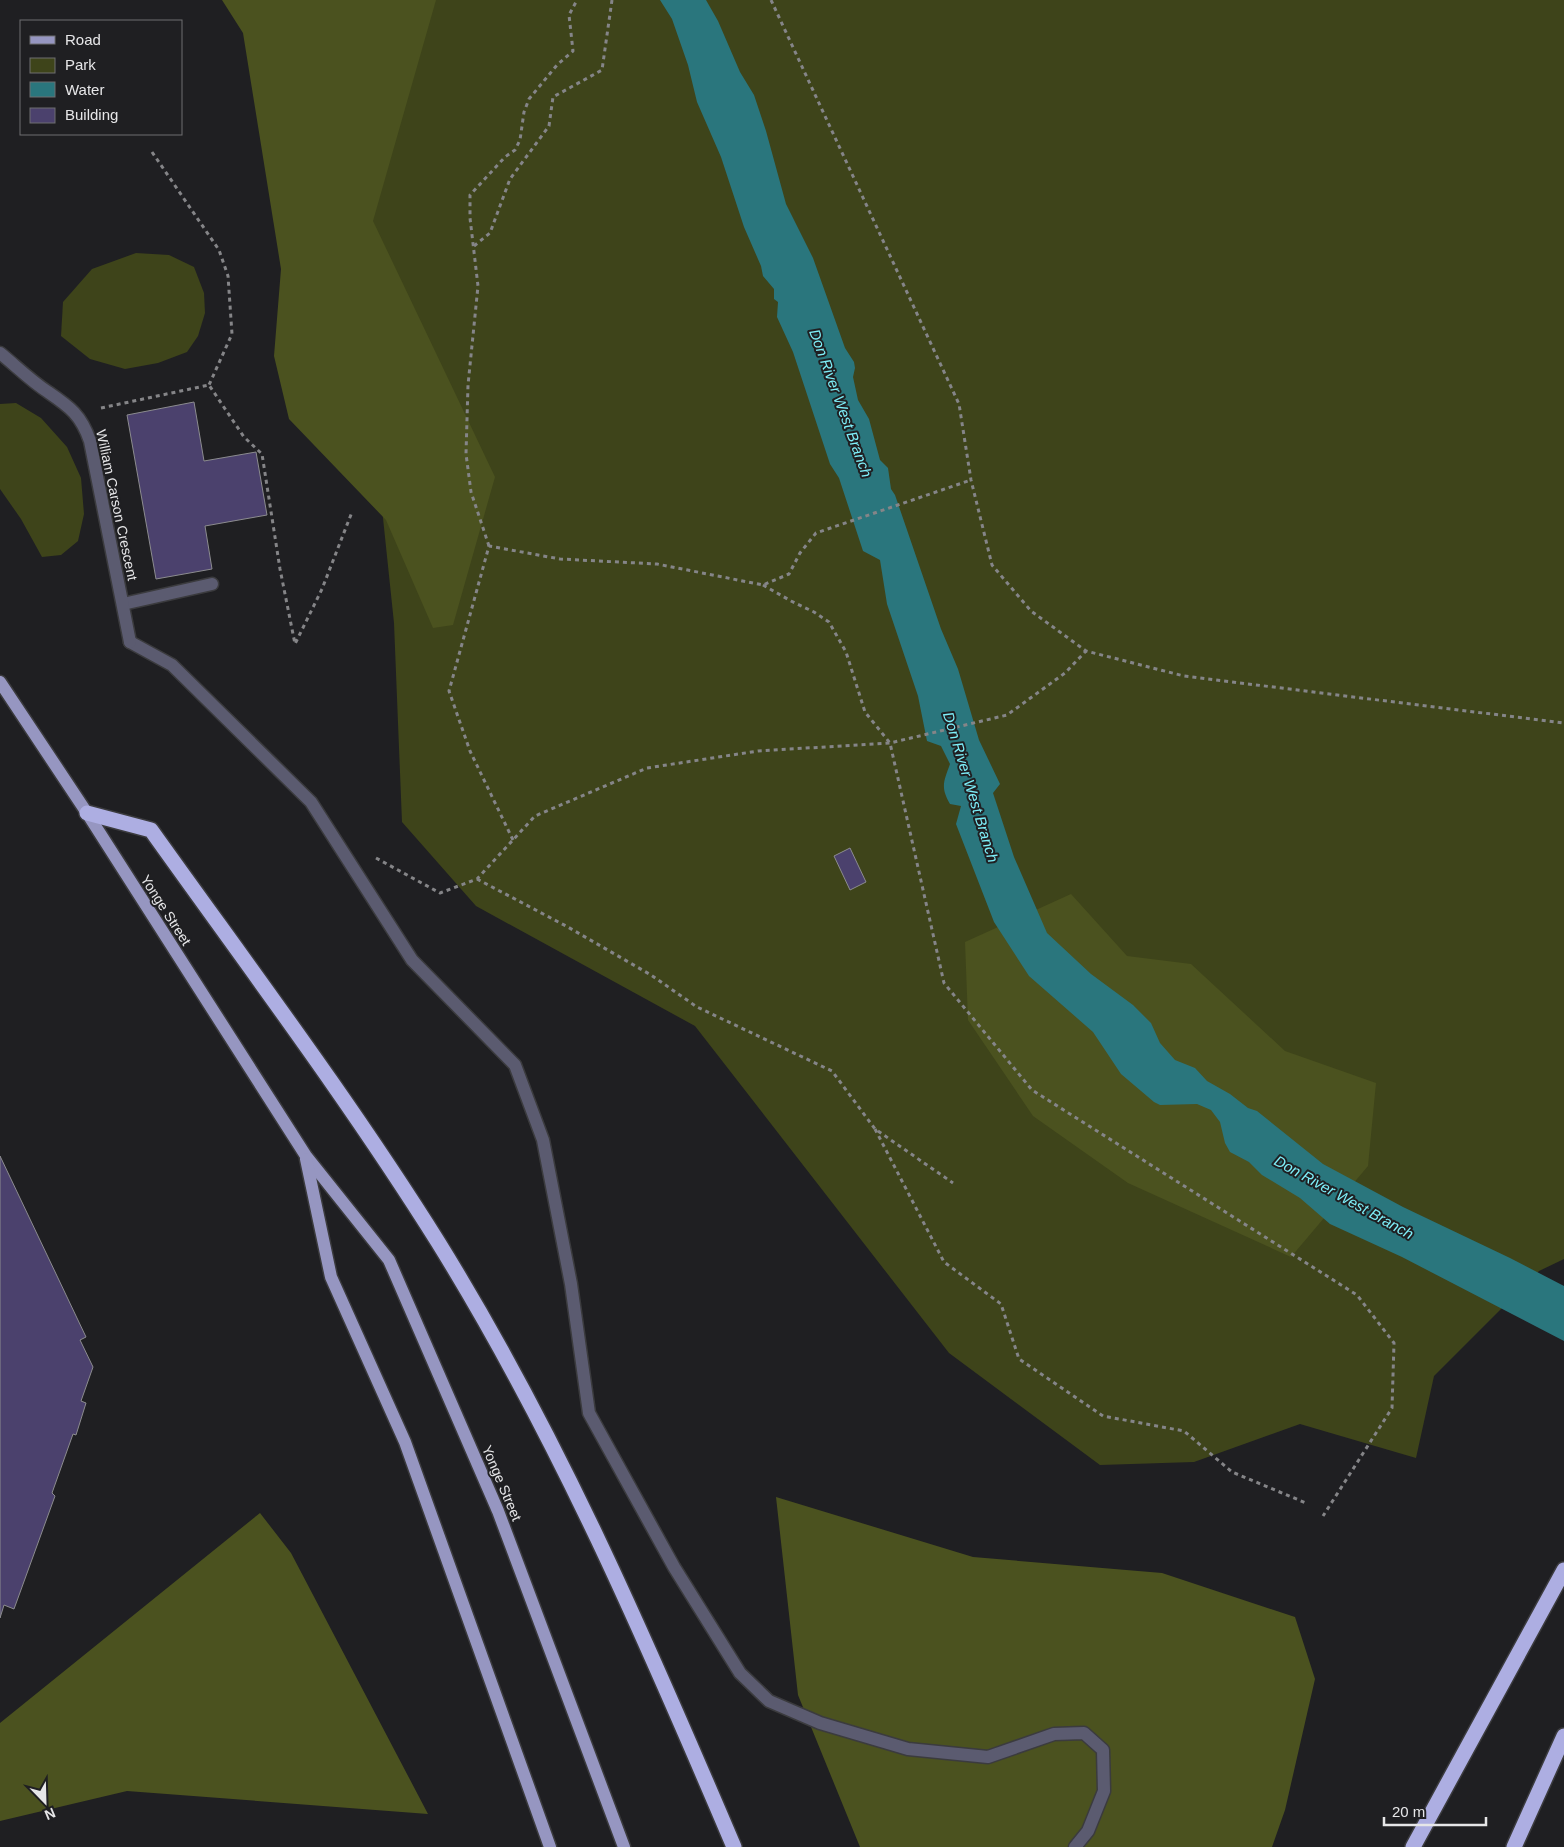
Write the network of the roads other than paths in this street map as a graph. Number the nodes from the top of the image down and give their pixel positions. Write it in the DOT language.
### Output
graph roads {
  1 [pos="0,353"];
  2 [pos="212,584"];
  3 [pos="123,604"];
  4 [pos="0,682"];
  5 [pos="86,813"];
  6 [pos="306,1156"];
  7 [pos="1564,1570"];
  8 [pos="1564,1736"];
  9 [pos="550,1847"];
  10 [pos="624,1847"];
  11 [pos="734,1847"];
  12 [pos="1076,1847"];
  13 [pos="1413,1847"];
  14 [pos="1514,1847"];
  1 -- 3 [label="street, William Carson Crescent"];
  2 -- 3 [label="street"];
  3 -- 12 [label="street, William Carson Crescent"];
  4 -- 5 [label="main road, Yonge Street"];
  5 -- 6 [label="main road, Yonge Street"];
  5 -- 11 [label="highway"];
  6 -- 9 [label="main road, Yonge Street"];
  6 -- 10 [label="main road, Yonge Street"];
  7 -- 13 [label="highway"];
  8 -- 14 [label="highway"];
}
